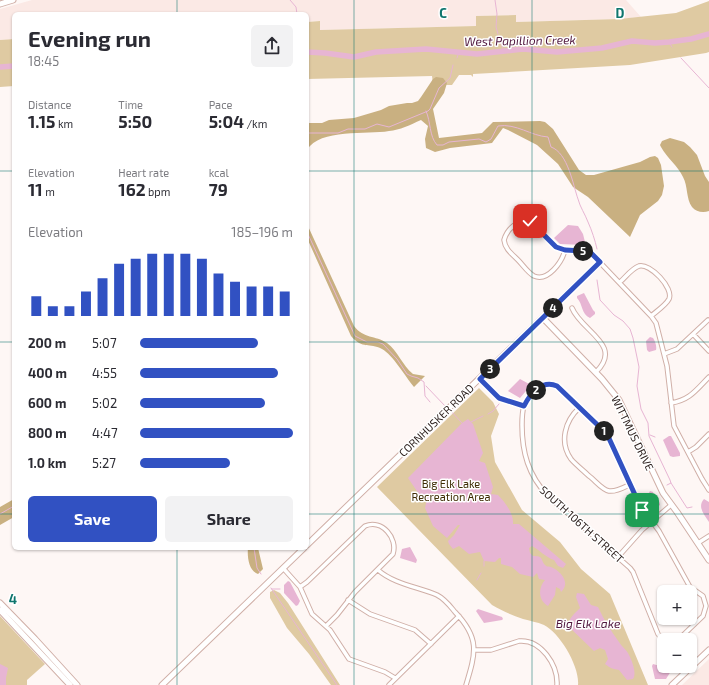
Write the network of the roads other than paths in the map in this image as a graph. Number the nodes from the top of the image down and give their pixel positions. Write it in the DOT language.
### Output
graph roads {
  1 [pos="13,0"];
  2 [pos="0,4"];
  3 [pos="565,250"];
  4 [pos="600,262"];
  5 [pos="620,282"];
  6 [pos="572,308"];
  7 [pos="651,316"];
  8 [pos="543,318"];
  9 [pos="708,320"];
  10 [pos="693,334"];
  11 [pos="709,351"];
  12 [pos="664,354"];
  13 [pos="596,372"];
  14 [pos="709,377"];
  15 [pos="480,379"];
  16 [pos="671,402"];
  17 [pos="524,406"];
  18 [pos="579,408"];
  19 [pos="709,434"];
  20 [pos="688,452"];
  21 [pos="629,485"];
  22 [pos="709,490"];
  23 [pos="672,505"];
  24 [pos="651,522"];
  25 [pos="709,536"];
  26 [pos="309,543"];
  27 [pos="698,543"];
  28 [pos="302,550"];
  29 [pos="618,557"];
  30 [pos="709,560"];
  31 [pos="283,568"];
  32 [pos="378,570"];
  33 [pos="300,587"];
  34 [pos="348,600"];
  35 [pos="0,603"];
  36 [pos="0,610"];
  37 [pos="459,616"];
  38 [pos="326,626"];
  39 [pos="658,633"];
  40 [pos="685,633"];
  41 [pos="431,644"];
  42 [pos="474,650"];
  43 [pos="709,650"];
  44 [pos="396,678"];
  45 [pos="70,685"];
  46 [pos="77,685"];
  47 [pos="162,685"];
  48 [pos="389,685"];
  49 [pos="466,685"];
  50 [pos="557,685"];
  51 [pos="672,685"];
  1 -- 2 [label="street"];
  3 -- 3 [label="street"];
  3 -- 4 [label="street"];
  4 -- 5 [label="street"];
  4 -- 8 [label="street, CORNHUSKER ROAD"];
  5 -- 7 [label="street"];
  5 -- 7 [label="street"];
  6 -- 13 [label="street"];
  7 -- 12 [label="street"];
  8 -- 13 [label="street, WITTMUS DRIVE"];
  8 -- 15 [label="street, CORNHUSKER ROAD"];
  9 -- 10 [label="street"];
  10 -- 11 [label="street"];
  10 -- 12 [label="street"];
  12 -- 16 [label="street"];
  13 -- 23 [label="street, WITTMUS DRIVE"];
  14 -- 16 [label="street"];
  15 -- 17 [label="street"];
  15 -- 26 [label="street, CORNHUSKER ROAD"];
  16 -- 20 [label="street"];
  17 -- 18 [label="street"];
  17 -- 29 [label="street, SOUTH 106TH STREET"];
  18 -- 21 [label="street"];
  18 -- 21 [label="street"];
  19 -- 20 [label="street"];
  20 -- 22 [label="street"];
  21 -- 24 [label="street"];
  23 -- 24 [label="street"];
  23 -- 27 [label="street, WITTMUS DRIVE"];
  24 -- 29 [label="street"];
  24 -- 40 [label="street"];
  25 -- 27 [label="street"];
  27 -- 30 [label="street, WITTMUS DRIVE"];
  28 -- 31 [label="street"];
  29 -- 39 [label="street, SOUTH 106TH STREET"];
  31 -- 33 [label="street"];
  31 -- 47 [label="street"];
  32 -- 33 [label="street"];
  32 -- 34 [label="street"];
  32 -- 37 [label="street"];
  33 -- 38 [label="street"];
  34 -- 38 [label="street"];
  34 -- 41 [label="street"];
  35 -- 46 [label="street"];
  36 -- 45 [label="street"];
  37 -- 41 [label="street"];
  37 -- 42 [label="street"];
  38 -- 44 [label="street"];
  41 -- 44 [label="street"];
  42 -- 49 [label="street"];
  42 -- 50 [label="street"];
  43 -- 51 [label="street"];
  44 -- 48 [label="street"];
}
